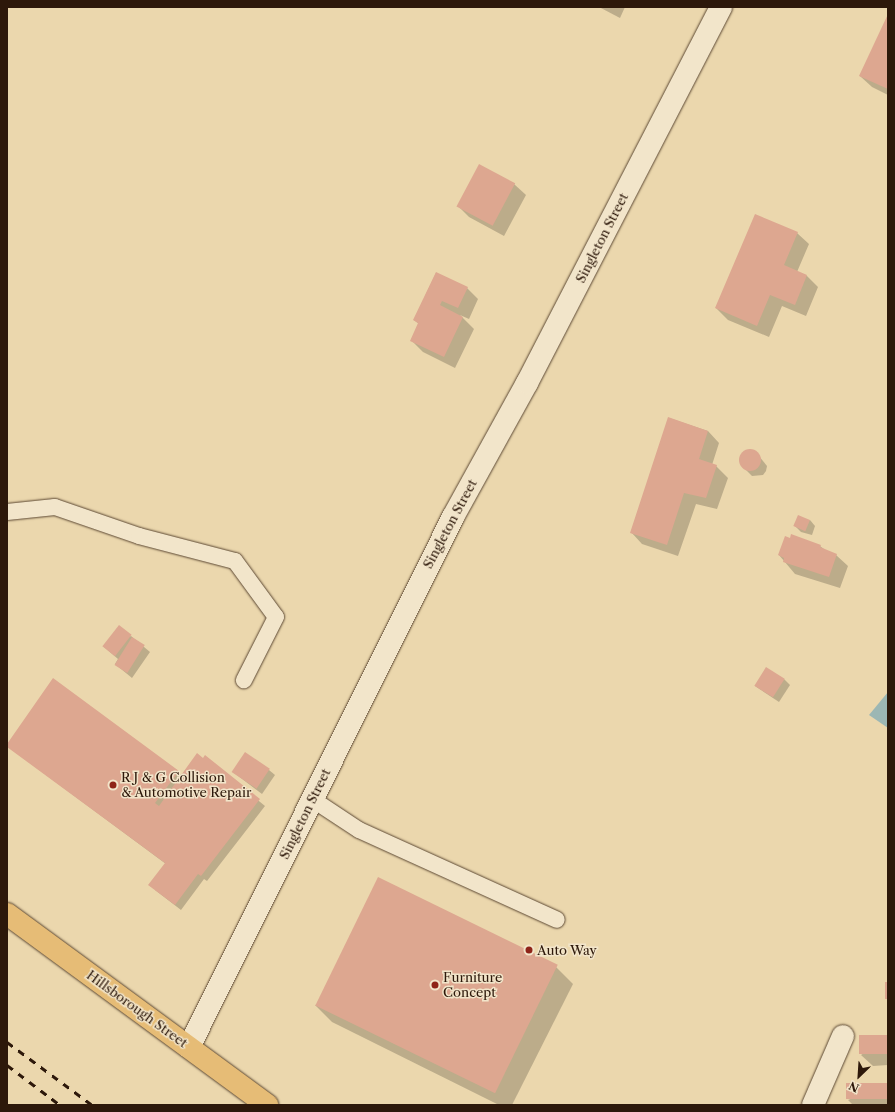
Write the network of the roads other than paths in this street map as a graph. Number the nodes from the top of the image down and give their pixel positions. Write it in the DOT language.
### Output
graph roads {
  1 [pos="721,7"];
  2 [pos="7,512"];
  3 [pos="244,680"];
  4 [pos="312,799"];
  5 [pos="7,914"];
  6 [pos="557,920"];
  7 [pos="843,1036"];
  8 [pos="189,1047"];
  9 [pos="267,1105"];
  10 [pos="813,1105"];
  1 -- 4 [label="street, Singleton Street"];
  2 -- 3 [label="lane"];
  4 -- 6 [label="lane"];
  4 -- 8 [label="street, Singleton Street"];
  5 -- 8 [label="main road, Hillsborough Street"];
  7 -- 10 [label="street"];
  8 -- 9 [label="main road, Hillsborough Street"];
}
